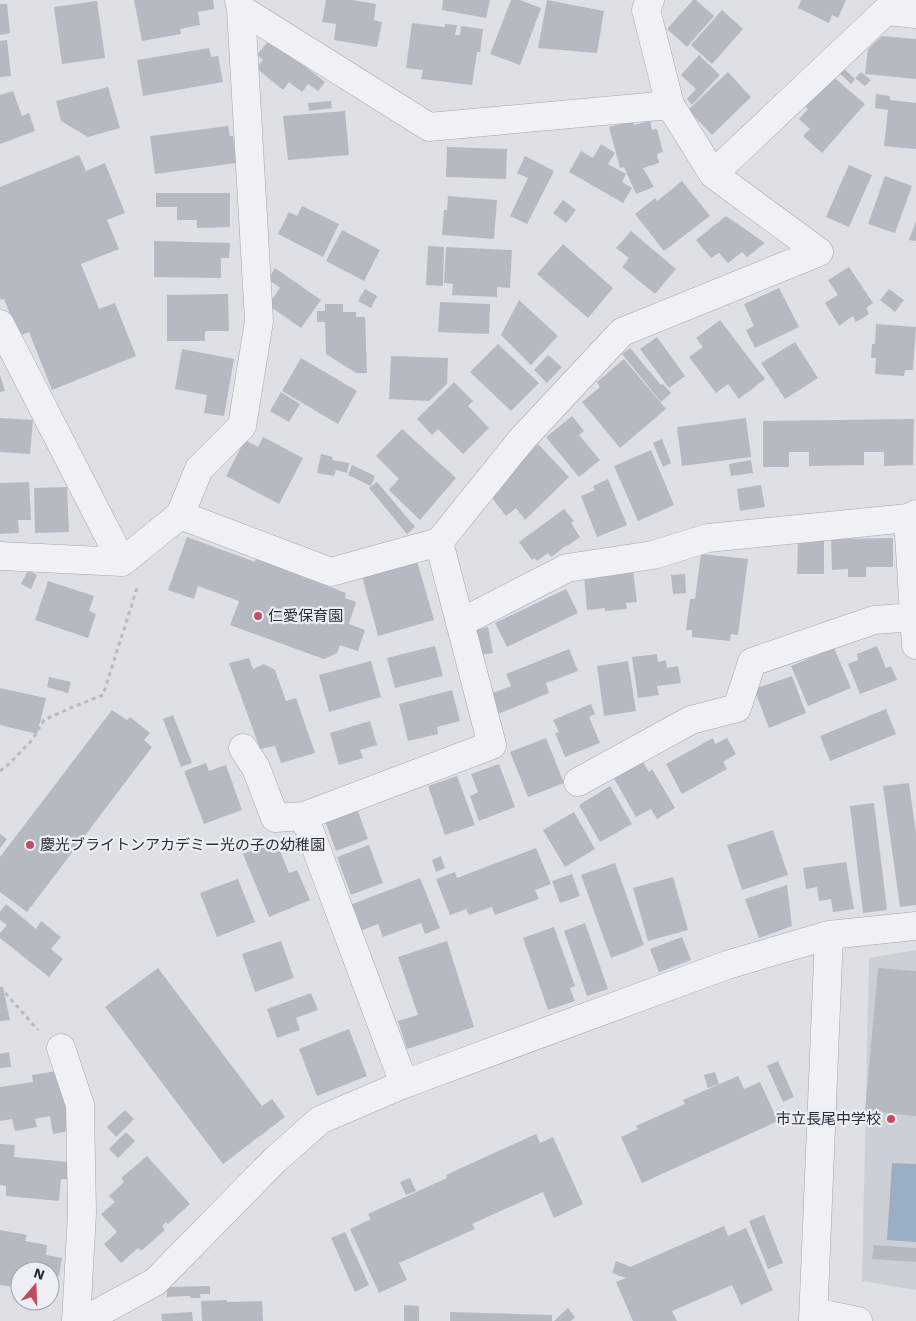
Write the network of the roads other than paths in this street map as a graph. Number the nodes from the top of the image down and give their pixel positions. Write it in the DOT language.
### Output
graph roads {
  1 [pos="650,0"];
  2 [pos="240,5"];
  3 [pos="889,5"];
  4 [pos="916,14"];
  5 [pos="670,105"];
  6 [pos="713,174"];
  7 [pos="0,324"];
  8 [pos="180,516"];
  9 [pos="912,516"];
  10 [pos="439,542"];
  11 [pos="0,556"];
  12 [pos="122,562"];
  13 [pos="914,617"];
  14 [pos="460,623"];
  15 [pos="916,645"];
  16 [pos="242,748"];
  17 [pos="578,782"];
  18 [pos="304,816"];
  19 [pos="916,926"];
  20 [pos="829,935"];
  21 [pos="61,1048"];
  22 [pos="404,1084"];
  23 [pos="813,1316"];
  24 [pos="76,1321"];
  25 [pos="83,1321"];
  26 [pos="858,1321"];
  1 -- 5 [label="street"];
  2 -- 5 [label="street"];
  2 -- 8 [label="street"];
  3 -- 4 [label="street"];
  3 -- 6 [label="street"];
  5 -- 6 [label="street"];
  6 -- 10 [label="street"];
  7 -- 12 [label="street"];
  8 -- 10 [label="street"];
  8 -- 12 [label="street"];
  9 -- 13 [label="street"];
  9 -- 14 [label="street"];
  10 -- 14 [label="street"];
  11 -- 12 [label="street"];
  13 -- 15 [label="street"];
  13 -- 17 [label="street"];
  14 -- 18 [label="street"];
  16 -- 18 [label="street"];
  18 -- 22 [label="street"];
  19 -- 20 [label="street"];
  20 -- 22 [label="street"];
  20 -- 23 [label="street"];
  21 -- 24 [label="street"];
  22 -- 25 [label="street"];
  23 -- 26 [label="street"];
}
